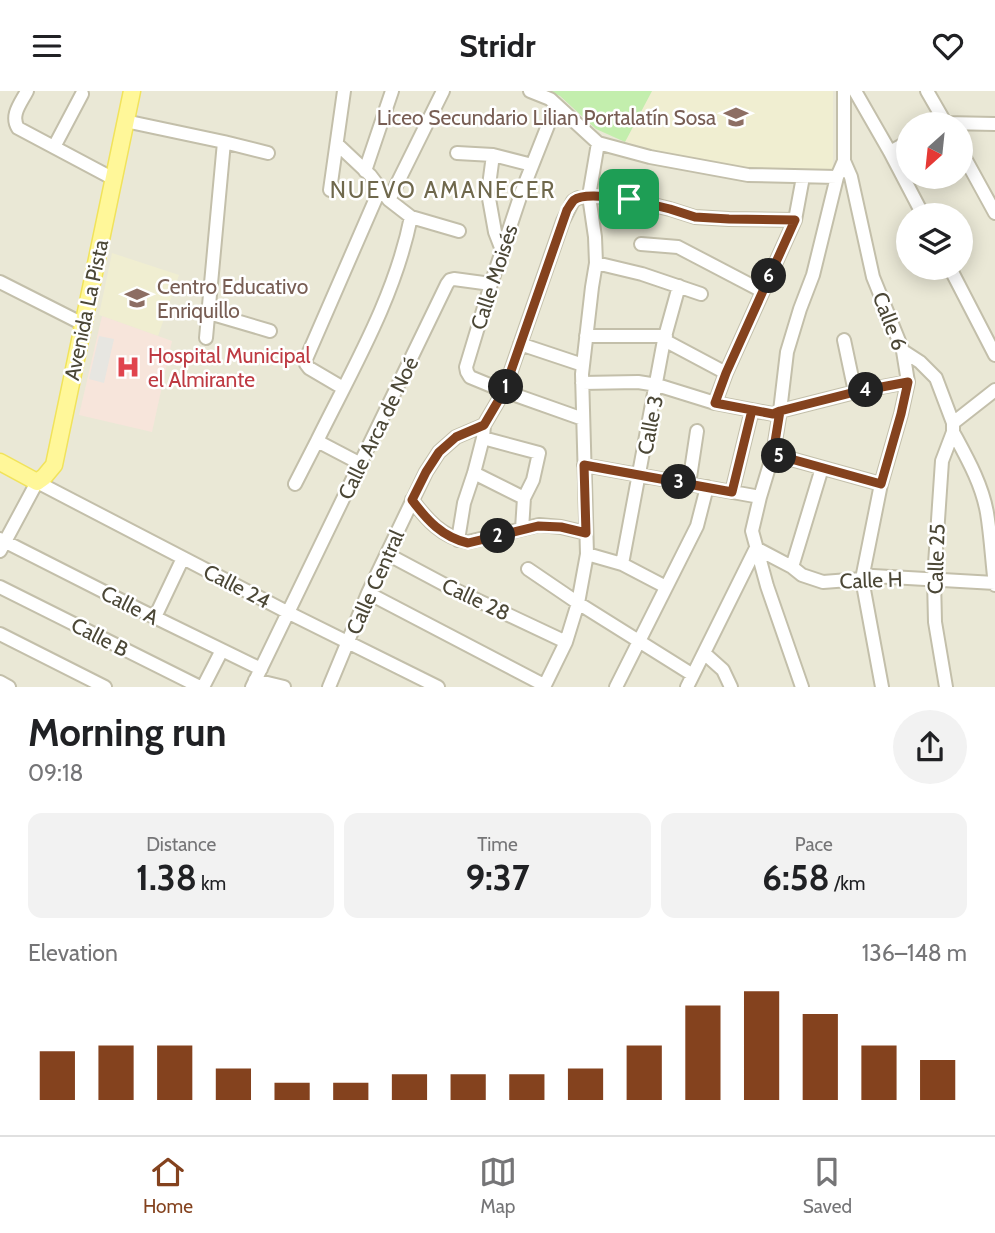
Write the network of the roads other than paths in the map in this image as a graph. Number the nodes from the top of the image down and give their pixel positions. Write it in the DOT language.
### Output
graph roads {
  1 [pos="27,91"];
  2 [pos="132,91"];
  3 [pos="344,91"];
  4 [pos="392,91"];
  5 [pos="443,91"];
  6 [pos="530,91"];
  7 [pos="844,91"];
  8 [pos="855,91"];
  9 [pos="927,91"];
  10 [pos="82,94"];
  11 [pos="556,105"];
  12 [pos="938,112"];
  13 [pos="125,121"];
  14 [pos="973,124"];
  15 [pos="995,124"];
  16 [pos="224,142"];
  17 [pos="598,143"];
  18 [pos="337,144"];
  19 [pos="54,147"];
  20 [pos="896,149"];
  21 [pos="268,152"];
  22 [pos="890,152"];
  23 [pos="457,153"];
  24 [pos="493,155"];
  25 [pos="844,161"];
  26 [pos="532,165"];
  27 [pos="365,171"];
  28 [pos="973,173"];
  29 [pos="803,177"];
  30 [pos="837,177"];
  31 [pos="112,178"];
  32 [pos="330,190"];
  33 [pos="385,194"];
  34 [pos="589,196"];
  35 [pos="917,203"];
  36 [pos="995,213"];
  37 [pos="411,217"];
  38 [pos="795,220"];
  39 [pos="459,231"];
  40 [pos="641,244"];
  41 [pos="502,250"];
  42 [pos="596,263"];
  43 [pos="956,280"];
  44 [pos="0,282"];
  45 [pos="491,284"];
  46 [pos="678,286"];
  47 [pos="762,291"];
  48 [pos="701,293"];
  49 [pos="209,313"];
  50 [pos="83,324"];
  51 [pos="271,331"];
  52 [pos="586,336"];
  53 [pos="206,338"];
  54 [pos="665,338"];
  55 [pos="844,340"];
  56 [pos="520,344"];
  57 [pos="903,351"];
  58 [pos="995,355"];
  59 [pos="583,365"];
  60 [pos="726,373"];
  61 [pos="908,382"];
  62 [pos="582,383"];
  63 [pos="657,385"];
  64 [pos="343,388"];
  65 [pos="995,390"];
  66 [pos="504,391"];
  67 [pos="855,392"];
  68 [pos="715,403"];
  69 [pos="752,410"];
  70 [pos="777,413"];
  71 [pos="583,419"];
  72 [pos="953,428"];
  73 [pos="483,431"];
  74 [pos="697,431"];
  75 [pos="317,441"];
  76 [pos="773,454"];
  77 [pos="0,462"];
  78 [pos="361,464"];
  79 [pos="584,465"];
  80 [pos="822,468"];
  81 [pos="474,473"];
  82 [pos="640,475"];
  83 [pos="37,482"];
  84 [pos="295,484"];
  85 [pos="688,484"];
  86 [pos="881,484"];
  87 [pos="707,487"];
  88 [pos="732,492"];
  89 [pos="760,497"];
  90 [pos="524,498"];
  91 [pos="412,500"];
  92 [pos="522,529"];
  93 [pos="586,533"];
  94 [pos="458,540"];
  95 [pos="2,544"];
  96 [pos="756,548"];
  97 [pos="387,554"];
  98 [pos="587,554"];
  99 [pos="183,558"];
  100 [pos="622,564"];
  101 [pos="792,567"];
  102 [pos="528,569"];
  103 [pos="863,579"];
  104 [pos="934,579"];
  105 [pos="995,584"];
  106 [pos="0,587"];
  107 [pos="666,587"];
  108 [pos="368,593"];
  109 [pos="578,603"];
  110 [pos="287,612"];
  111 [pos="155,617"];
  112 [pos="0,634"];
  113 [pos="640,640"];
  114 [pos="347,642"];
  115 [pos="566,642"];
  116 [pos="222,650"];
  117 [pos="704,653"];
  118 [pos="256,679"];
  119 [pos="412,681"];
  120 [pos="690,681"];
  121 [pos="0,682"];
  122 [pos="544,686"];
  123 [pos="9,687"];
  124 [pos="105,687"];
  125 [pos="201,687"];
  126 [pos="285,687"];
  127 [pos="329,687"];
  128 [pos="438,687"];
  129 [pos="616,687"];
  130 [pos="730,687"];
  131 [pos="802,687"];
  132 [pos="882,687"];
  133 [pos="946,687"];
  1 -- 19 [label="street"];
  2 -- 13 [label="main road, Avenida La Pista"];
  3 -- 18 [label="street"];
  4 -- 27 [label="street"];
  5 -- 33 [label="street"];
  6 -- 11 [label="street"];
  7 -- 25 [label="street"];
  8 -- 22 [label="street"];
  9 -- 12 [label="street"];
  10 -- 19 [label="street"];
  11 -- 17 [label="street"];
  11 -- 26 [label="street, Calle Moisés"];
  13 -- 16 [label="street"];
  13 -- 31 [label="main road, Avenida La Pista"];
  14 -- 15 [label="street"];
  16 -- 21 [label="street"];
  16 -- 49 [label="street"];
  17 -- 29 [label="street"];
  17 -- 34 [label="street"];
  18 -- 27 [label="street"];
  18 -- 32 [label="street"];
  19 -- 31 [label="street"];
  20 -- 22 [label="street"];
  22 -- 35 [label="street"];
  23 -- 24 [label="street"];
  24 -- 26 [label="street"];
  24 -- 41 [label="street"];
  25 -- 30 [label="street"];
  25 -- 57 [label="street, Calle 6"];
  26 -- 41 [label="street, Calle Moisés"];
  27 -- 33 [label="street"];
  28 -- 36 [label="street"];
  29 -- 30 [label="street"];
  29 -- 38 [label="street"];
  30 -- 70 [label="street"];
  31 -- 50 [label="main road, Avenida La Pista"];
  33 -- 37 [label="street"];
  33 -- 64 [label="street"];
  34 -- 38 [label="street"];
  34 -- 42 [label="street"];
  34 -- 56 [label="street"];
  37 -- 39 [label="street"];
  37 -- 64 [label="street"];
  38 -- 47 [label="street"];
  40 -- 47 [label="street"];
  41 -- 45 [label="street, Calle Moisés"];
  42 -- 46 [label="street"];
  42 -- 52 [label="street"];
  43 -- 58 [label="street"];
  44 -- 50 [label="street"];
  45 -- 66 [label="street, Calle Moisés"];
  45 -- 78 [label="street, Calle Arca de Noé"];
  46 -- 48 [label="street"];
  46 -- 54 [label="street, Calle 3"];
  47 -- 60 [label="street"];
  49 -- 51 [label="street"];
  49 -- 53 [label="street"];
  50 -- 83 [label="main road, Avenida La Pista"];
  52 -- 54 [label="street"];
  52 -- 59 [label="street"];
  54 -- 60 [label="street"];
  54 -- 63 [label="street, Calle 3"];
  55 -- 67 [label="street"];
  56 -- 59 [label="street"];
  56 -- 66 [label="street"];
  57 -- 61 [label="street, Calle 6"];
  57 -- 72 [label="street"];
  59 -- 62 [label="street"];
  60 -- 68 [label="street"];
  61 -- 67 [label="street"];
  61 -- 86 [label="street, Calle 6"];
  62 -- 63 [label="street"];
  62 -- 71 [label="street"];
  63 -- 68 [label="street"];
  63 -- 82 [label="street, Calle 3"];
  64 -- 75 [label="street"];
  65 -- 72 [label="street"];
  66 -- 71 [label="street"];
  66 -- 73 [label="street"];
  67 -- 70 [label="street"];
  68 -- 69 [label="street"];
  69 -- 70 [label="street"];
  69 -- 88 [label="street"];
  70 -- 76 [label="street"];
  71 -- 79 [label="street"];
  72 -- 104 [label="street, Calle 25"];
  72 -- 105 [label="street"];
  73 -- 81 [label="street"];
  73 -- 90 [label="street"];
  73 -- 91 [label="street, Calle Central"];
  74 -- 85 [label="street"];
  75 -- 78 [label="street"];
  75 -- 84 [label="street"];
  76 -- 80 [label="street"];
  76 -- 89 [label="street"];
  77 -- 83 [label="main road"];
  78 -- 110 [label="street, Calle Arca de Noé"];
  79 -- 82 [label="street"];
  79 -- 93 [label="street"];
  80 -- 86 [label="street"];
  80 -- 101 [label="street"];
  81 -- 90 [label="street"];
  81 -- 94 [label="street"];
  82 -- 85 [label="street"];
  82 -- 100 [label="street, Calle 3"];
  83 -- 95 [label="street"];
  83 -- 99 [label="street, Calle 24"];
  85 -- 87 [label="street"];
  86 -- 103 [label="street, Calle 6"];
  87 -- 88 [label="street"];
  87 -- 107 [label="street"];
  88 -- 89 [label="street"];
  89 -- 96 [label="street"];
  90 -- 92 [label="street"];
  91 -- 94 [label="street"];
  91 -- 97 [label="street, Calle Central"];
  92 -- 93 [label="street"];
  92 -- 94 [label="street"];
  93 -- 98 [label="street"];
  95 -- 111 [label="street, Calle A"];
  96 -- 101 [label="street, Calle H"];
  96 -- 117 [label="street"];
  96 -- 131 [label="street"];
  97 -- 108 [label="street, Calle Central"];
  97 -- 115 [label="street, Calle 28"];
  98 -- 100 [label="street"];
  98 -- 109 [label="street"];
  99 -- 110 [label="street, Calle 24"];
  99 -- 111 [label="street"];
  100 -- 107 [label="street"];
  101 -- 103 [label="street, Calle H"];
  102 -- 109 [label="street"];
  103 -- 104 [label="street, Calle H"];
  103 -- 132 [label="street, Calle 6"];
  104 -- 105 [label="street, Calle H"];
  104 -- 133 [label="street, Calle 25"];
  106 -- 125 [label="street, Calle B"];
  107 -- 113 [label="street"];
  108 -- 114 [label="street, Calle Central"];
  108 -- 122 [label="street"];
  109 -- 113 [label="street"];
  109 -- 115 [label="street"];
  110 -- 114 [label="street, Calle 24"];
  110 -- 118 [label="street, Calle Arca de Noé"];
  111 -- 116 [label="street, Calle A"];
  112 -- 124 [label="street"];
  113 -- 120 [label="street"];
  113 -- 129 [label="street"];
  114 -- 119 [label="street, Calle 24"];
  114 -- 127 [label="street, Calle Central"];
  115 -- 122 [label="street"];
  116 -- 118 [label="street, Calle A"];
  116 -- 125 [label="street"];
  117 -- 120 [label="street"];
  117 -- 130 [label="street"];
  118 -- 126 [label="street, Calle A"];
  119 -- 128 [label="street, Calle 24"];
  121 -- 123 [label="street"];
}
